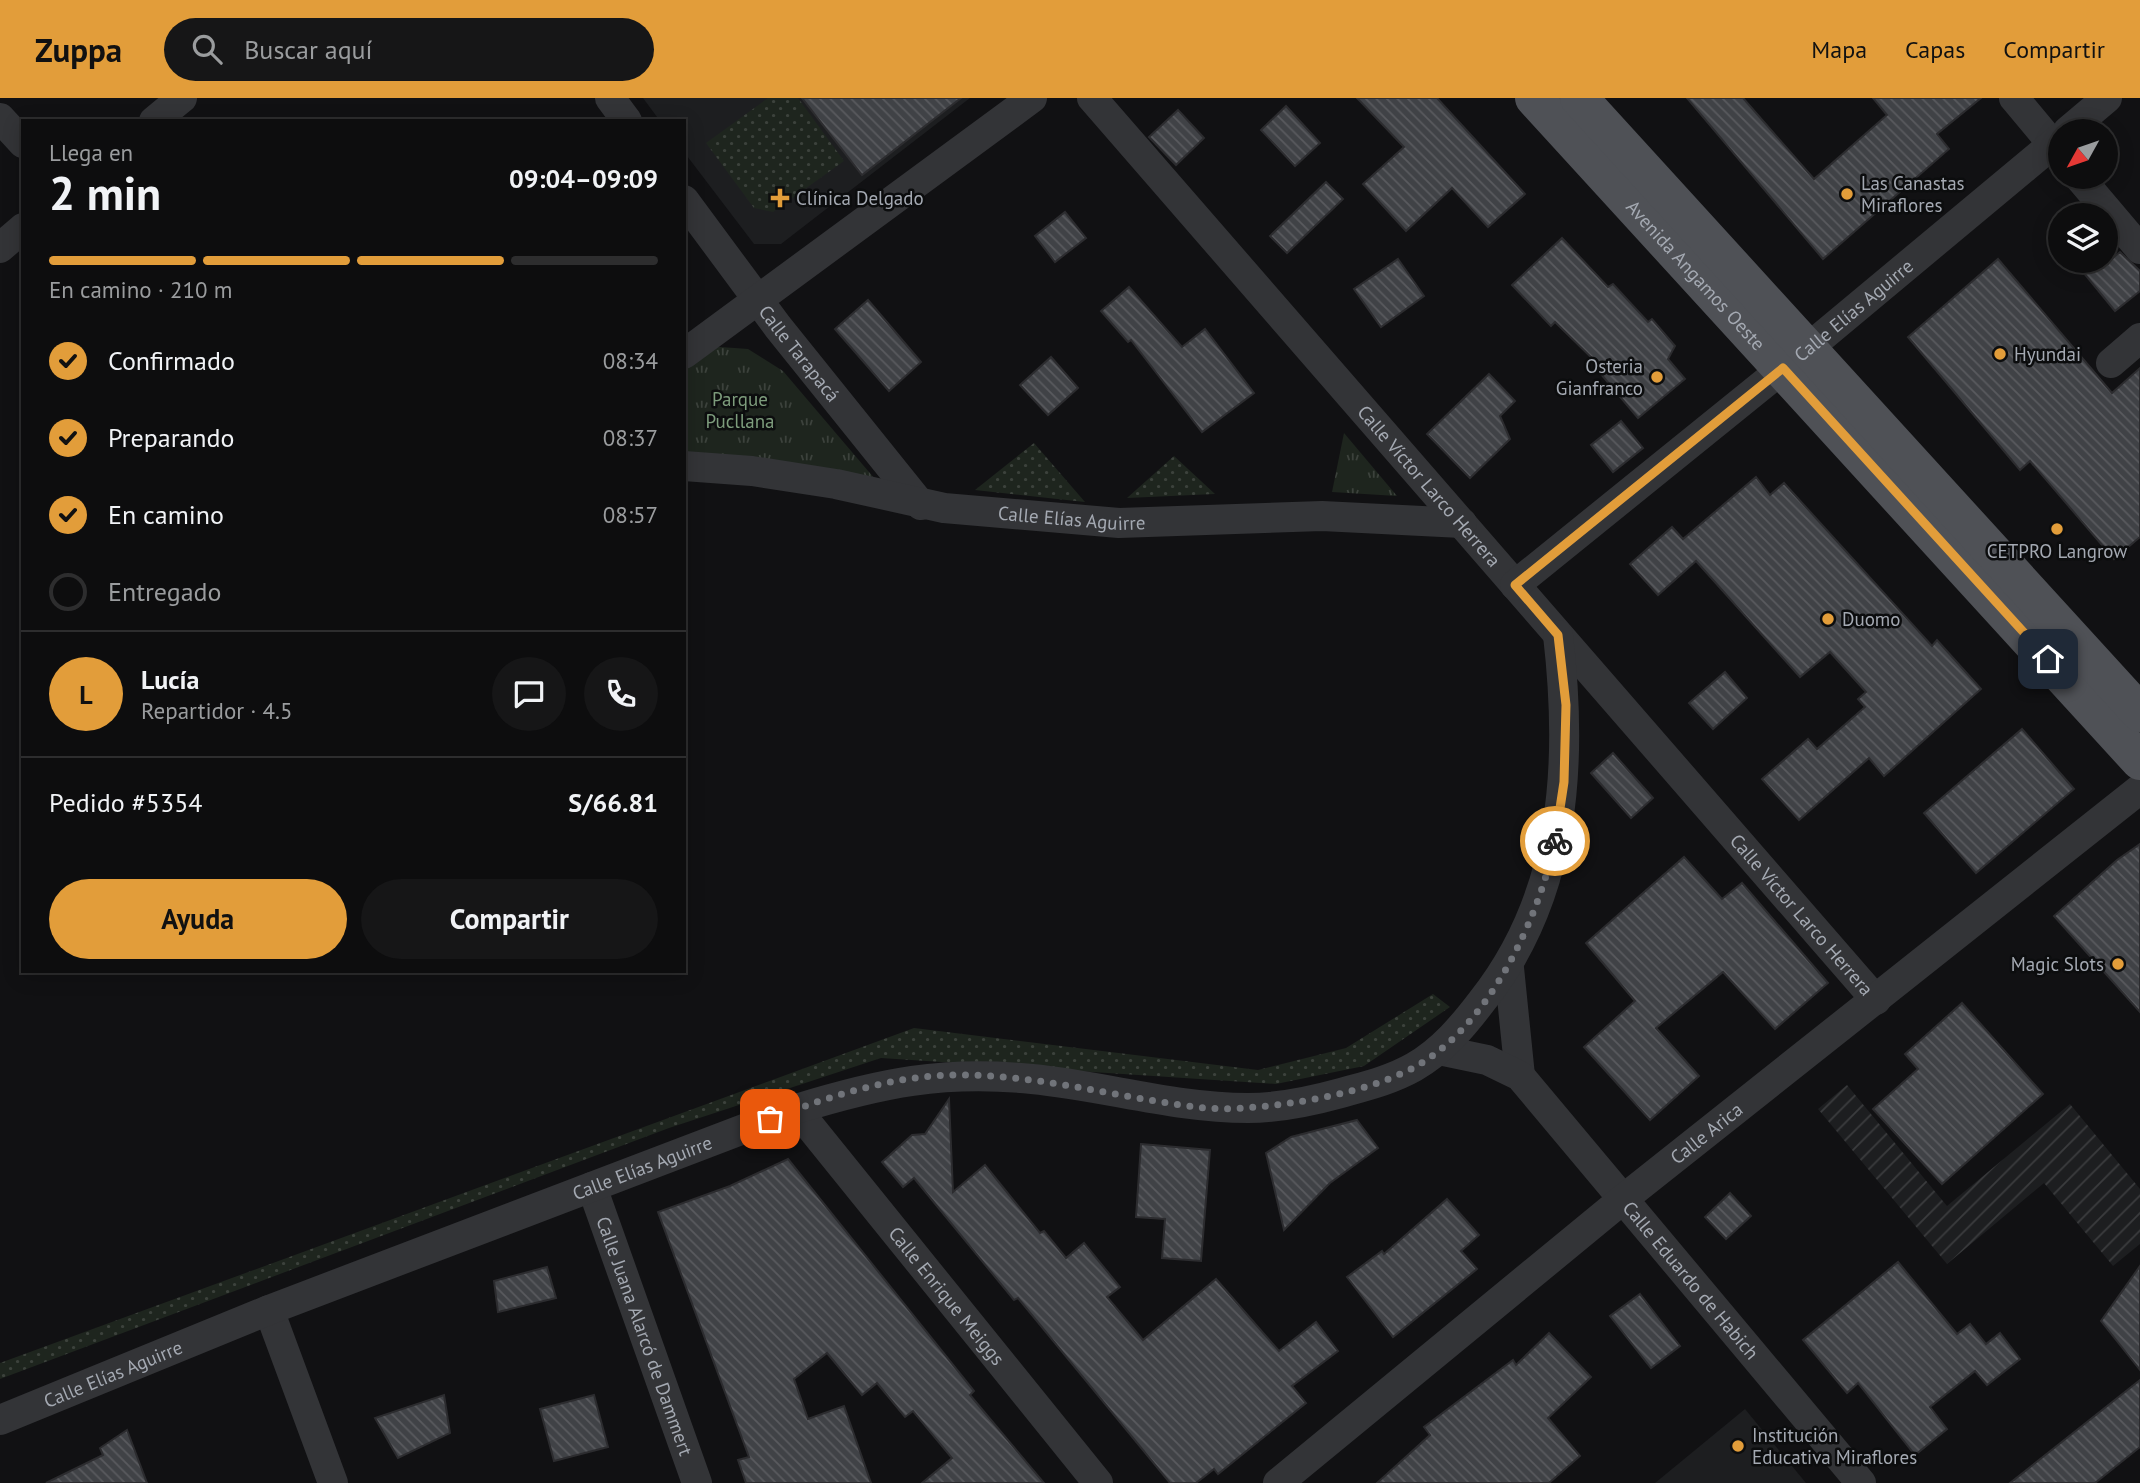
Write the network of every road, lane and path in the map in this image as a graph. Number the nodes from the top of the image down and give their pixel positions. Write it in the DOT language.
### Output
graph roads {
  1 [pos="182,98"];
  2 [pos="610,98"];
  3 [pos="1032,98"];
  4 [pos="1092,98"];
  5 [pos="1534,98"];
  6 [pos="1579,98"];
  7 [pos="2014,98"];
  8 [pos="2108,98"];
  9 [pos="0,118"];
  10 [pos="156,119"];
  11 [pos="626,119"];
  12 [pos="2085,119"];
  13 [pos="2048,131"];
  14 [pos="21,141"];
  15 [pos="2048,152"];
  16 [pos="2090,189"];
  17 [pos="686,203"];
  18 [pos="21,231"];
  19 [pos="0,248"];
  20 [pos="2140,249"];
  21 [pos="757,300"];
  22 [pos="2140,338"];
  23 [pos="686,353"];
  24 [pos="1795,358"];
  25 [pos="2111,363"];
  26 [pos="686,466"];
  27 [pos="921,505"];
  28 [pos="1462,523"];
  29 [pos="1515,585"];
  30 [pos="1558,635"];
  31 [pos="2140,713"];
  32 [pos="2140,761"];
  33 [pos="2140,789"];
  34 [pos="1509,968"];
  35 [pos="1876,1000"];
  36 [pos="1439,1050"];
  37 [pos="1520,1076"];
  38 [pos="796,1109"];
  39 [pos="592,1187"];
  40 [pos="1622,1200"];
  41 [pos="269,1310"];
  42 [pos="0,1420"];
  43 [pos="333,1483"];
  44 [pos="697,1483"];
  45 [pos="1098,1483"];
  46 [pos="1279,1483"];
  47 [pos="1861,1483"];
  1 -- 10 [label="street"];
  2 -- 11 [label="street"];
  3 -- 21 [label="street"];
  4 -- 28 [label="street, Calle Víctor Larco Herrera"];
  5 -- 24 [label="main road, Avenida Angamos Oeste"];
  6 -- 24 [label="main road, Avenida Angamos Oeste"];
  7 -- 13 [label="street"];
  8 -- 12 [label="street, Calle Elías Aguirre"];
  9 -- 14 [label="street"];
  15 -- 24 [label="street, Calle Elías Aguirre"];
  16 -- 20 [label="street"];
  17 -- 21 [label="street, Calle Tarapacá"];
  18 -- 19 [label="street"];
  21 -- 23 [label="street"];
  21 -- 27 [label="street, Calle Tarapacá"];
  22 -- 25 [label="street"];
  24 -- 29 [label="street, Calle Elías Aguirre"];
  24 -- 31 [label="main road, Avenida Angamos Oeste"];
  24 -- 32 [label="main road, Avenida Angamos Oeste"];
  26 -- 27 [label="street, Calle Elías Aguirre"];
  27 -- 28 [label="street, Calle Elías Aguirre"];
  28 -- 29 [label="street, Calle Víctor Larco Herrera"];
  29 -- 30 [label="street, Calle Víctor Larco Herrera"];
  30 -- 34 [label="street, Calle Elías Aguirre"];
  30 -- 35 [label="street, Calle Víctor Larco Herrera"];
  33 -- 35 [label="street, Calle Arica"];
  34 -- 36 [label="street, Calle Elías Aguirre"];
  34 -- 37 [label="street"];
  35 -- 40 [label="street, Calle Arica"];
  36 -- 37 [label="street, Calle Eduardo de Habich"];
  36 -- 38 [label="street, Calle Elías Aguirre"];
  37 -- 40 [label="street, Calle Eduardo de Habich"];
  38 -- 39 [label="street, Calle Elías Aguirre"];
  38 -- 45 [label="street, Calle Enrique Meiggs"];
  39 -- 41 [label="street, Calle Elías Aguirre"];
  39 -- 44 [label="street, Calle Juana Alarcó de Dammert"];
  40 -- 46 [label="street, Calle Arica"];
  40 -- 47 [label="street, Calle Eduardo de Habich"];
  41 -- 42 [label="street, Calle Elías Aguirre"];
  41 -- 43 [label="street"];
}
